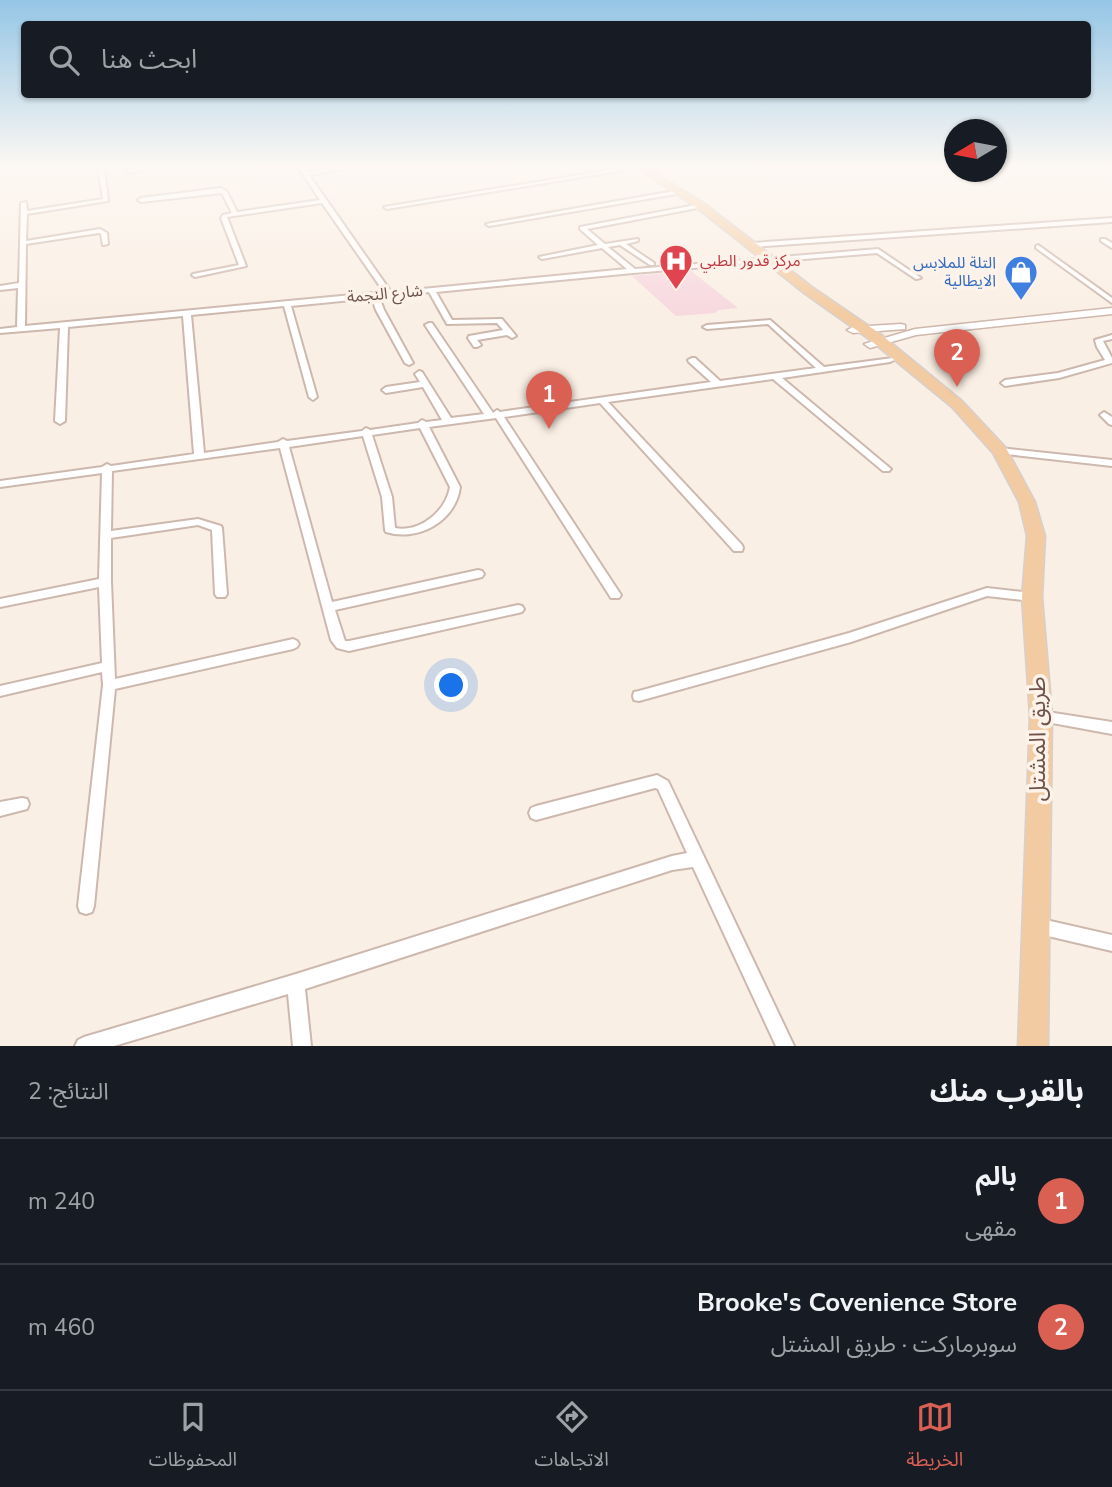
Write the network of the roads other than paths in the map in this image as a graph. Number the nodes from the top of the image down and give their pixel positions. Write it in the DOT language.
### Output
graph roads {
  1 [pos="24,217"];
  2 [pos="227,217"];
  3 [pos="335,217"];
  4 [pos="532,217"];
  5 [pos="643,217"];
  6 [pos="715,217"];
  7 [pos="1112,220"];
  8 [pos="489,224"];
  9 [pos="636,240"];
  10 [pos="1103,240"];
  11 [pos="23,243"];
  12 [pos="621,243"];
  13 [pos="105,244"];
  14 [pos="752,245"];
  15 [pos="1112,246"];
  16 [pos="603,247"];
  17 [pos="1038,247"];
  18 [pos="542,257"];
  19 [pos="770,260"];
  20 [pos="652,264"];
  21 [pos="634,271"];
  22 [pos="195,275"];
  23 [pos="918,278"];
  24 [pos="22,285"];
  25 [pos="0,288"];
  26 [pos="431,290"];
  27 [pos="389,293"];
  28 [pos="375,295"];
  29 [pos="1112,301"];
  30 [pos="287,303"];
  31 [pos="1112,312"];
  32 [pos="187,313"];
  33 [pos="1050,318"];
  34 [pos="463,322"];
  35 [pos="64,325"];
  36 [pos="429,325"];
  37 [pos="707,327"];
  38 [pos="21,329"];
  39 [pos="0,331"];
  40 [pos="867,336"];
  41 [pos="1112,337"];
  42 [pos="692,360"];
  43 [pos="890,360"];
  44 [pos="409,363"];
  45 [pos="822,369"];
  46 [pos="419,374"];
  47 [pos="775,376"];
  48 [pos="1005,383"];
  49 [pos="426,384"];
  50 [pos="718,384"];
  51 [pos="386,390"];
  52 [pos="313,397"];
  53 [pos="601,399"];
  54 [pos="493,414"];
  55 [pos="447,420"];
  56 [pos="60,421"];
  57 [pos="422,424"];
  58 [pos="366,431"];
  59 [pos="284,442"];
  60 [pos="996,447"];
  61 [pos="199,454"];
  62 [pos="1112,463"];
  63 [pos="107,467"];
  64 [pos="886,469"];
  65 [pos="0,484"];
  66 [pos="107,535"];
  67 [pos="738,548"];
  68 [pos="478,574"];
  69 [pos="105,582"];
  70 [pos="221,594"];
  71 [pos="615,595"];
  72 [pos="1032,597"];
  73 [pos="0,603"];
  74 [pos="328,607"];
  75 [pos="518,609"];
  76 [pos="293,644"];
  77 [pos="108,666"];
  78 [pos="109,685"];
  79 [pos="0,691"];
  80 [pos="639,696"];
  81 [pos="1041,716"];
  82 [pos="1112,728"];
  83 [pos="22,804"];
  84 [pos="0,809"];
  85 [pos="536,813"];
  86 [pos="697,859"];
  87 [pos="86,906"];
  88 [pos="1034,925"];
  89 [pos="1112,943"];
  90 [pos="296,983"];
  91 [pos="84,1046"];
  92 [pos="302,1046"];
  93 [pos="785,1046"];
  94 [pos="1033,1046"];
  1 -- 11 [label="street"];
  2 -- 22 [label="street"];
  3 -- 27 [label="street"];
  4 -- 8 [label="street"];
  5 -- 16 [label="street"];
  6 -- 14 [label="main road, طريق المشتل"];
  7 -- 14 [label="street"];
  9 -- 12 [label="street"];
  10 -- 15 [label="street"];
  11 -- 13 [label="street"];
  11 -- 24 [label="street"];
  12 -- 16 [label="street"];
  12 -- 20 [label="street"];
  14 -- 19 [label="main road, طريق المشتل"];
  16 -- 18 [label="street"];
  16 -- 21 [label="street"];
  17 -- 29 [label="street"];
  19 -- 21 [label="street, شارع النجمة"];
  19 -- 23 [label="street, شارع النجمة"];
  19 -- 40 [label="main road, طريق المشتل"];
  21 -- 26 [label="street, شارع النجمة"];
  24 -- 25 [label="street"];
  24 -- 38 [label="street"];
  26 -- 27 [label="street, شارع النجمة"];
  26 -- 34 [label="street"];
  27 -- 28 [label="street, شارع النجمة"];
  28 -- 30 [label="street, شارع النجمة"];
  28 -- 44 [label="street"];
  30 -- 32 [label="street, شارع النجمة"];
  30 -- 52 [label="street"];
  31 -- 33 [label="main road"];
  32 -- 35 [label="street, شارع النجمة"];
  32 -- 61 [label="street"];
  33 -- 40 [label="main road"];
  33 -- 40 [label="main road"];
  34 -- 34 [label="street"];
  35 -- 38 [label="street, شارع النجمة"];
  35 -- 56 [label="street"];
  36 -- 54 [label="street"];
  37 -- 45 [label="street"];
  38 -- 39 [label="street, شارع النجمة"];
  40 -- 43 [label="main road, طريق المشتل"];
  40 -- 60 [label="main road, طريق المشتل"];
  41 -- 48 [label="street"];
  42 -- 50 [label="street"];
  43 -- 45 [label="street"];
  43 -- 60 [label="main road, طريق المشتل"];
  45 -- 47 [label="street"];
  46 -- 49 [label="street"];
  47 -- 50 [label="street"];
  47 -- 64 [label="street"];
  49 -- 51 [label="street"];
  49 -- 55 [label="street"];
  50 -- 53 [label="street"];
  53 -- 54 [label="street"];
  53 -- 67 [label="street"];
  54 -- 55 [label="street"];
  54 -- 71 [label="street"];
  55 -- 57 [label="street"];
  57 -- 58 [label="street"];
  57 -- 58 [label="street"];
  58 -- 59 [label="street"];
  59 -- 61 [label="street"];
  59 -- 74 [label="street"];
  60 -- 62 [label="street"];
  60 -- 72 [label="main road, طريق المشتل"];
  61 -- 63 [label="street"];
  63 -- 65 [label="street"];
  63 -- 66 [label="street"];
  66 -- 69 [label="street"];
  66 -- 70 [label="street"];
  68 -- 74 [label="street"];
  69 -- 73 [label="street"];
  69 -- 77 [label="street"];
  72 -- 80 [label="street"];
  72 -- 81 [label="main road, طريق المشتل"];
  74 -- 75 [label="street"];
  76 -- 78 [label="street"];
  77 -- 78 [label="street"];
  77 -- 79 [label="street"];
  78 -- 87 [label="street"];
  81 -- 82 [label="street"];
  81 -- 88 [label="main road, طريق المشتل"];
  83 -- 84 [label="street"];
  85 -- 86 [label="street"];
  86 -- 90 [label="street"];
  86 -- 93 [label="street"];
  88 -- 89 [label="street"];
  88 -- 94 [label="main road, طريق المشتل"];
  90 -- 91 [label="street"];
  90 -- 92 [label="street"];
}
